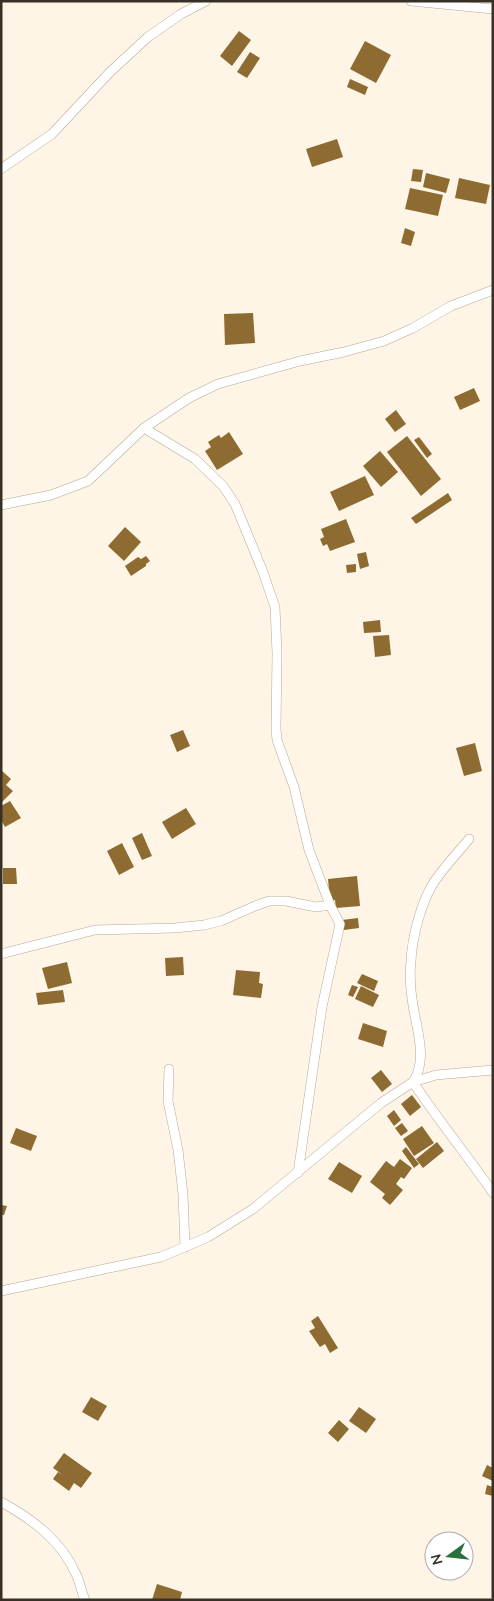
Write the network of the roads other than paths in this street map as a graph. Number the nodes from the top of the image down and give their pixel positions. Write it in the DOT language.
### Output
graph roads {
  1 [pos="206,1"];
  2 [pos="411,1"];
  3 [pos="438,3"];
  4 [pos="493,9"];
  5 [pos="1,169"];
  6 [pos="493,290"];
  7 [pos="144,428"];
  8 [pos="1,505"];
  9 [pos="470,839"];
  10 [pos="330,905"];
  11 [pos="1,954"];
  12 [pos="169,1069"];
  13 [pos="493,1070"];
  14 [pos="413,1082"];
  15 [pos="298,1172"];
  16 [pos="493,1193"];
  17 [pos="185,1247"];
  18 [pos="1,1291"];
  19 [pos="1,1502"];
  20 [pos="85,1600"];
  1 -- 5 [label="street"];
  2 -- 3 [label="street"];
  3 -- 4 [label="street"];
  6 -- 7 [label="street"];
  7 -- 8 [label="street"];
  7 -- 10 [label="street"];
  9 -- 14 [label="street"];
  10 -- 11 [label="street"];
  10 -- 15 [label="street"];
  12 -- 17 [label="street"];
  13 -- 14 [label="street"];
  14 -- 15 [label="street"];
  14 -- 16 [label="street"];
  15 -- 17 [label="street"];
  17 -- 18 [label="street"];
  19 -- 20 [label="street"];
}
